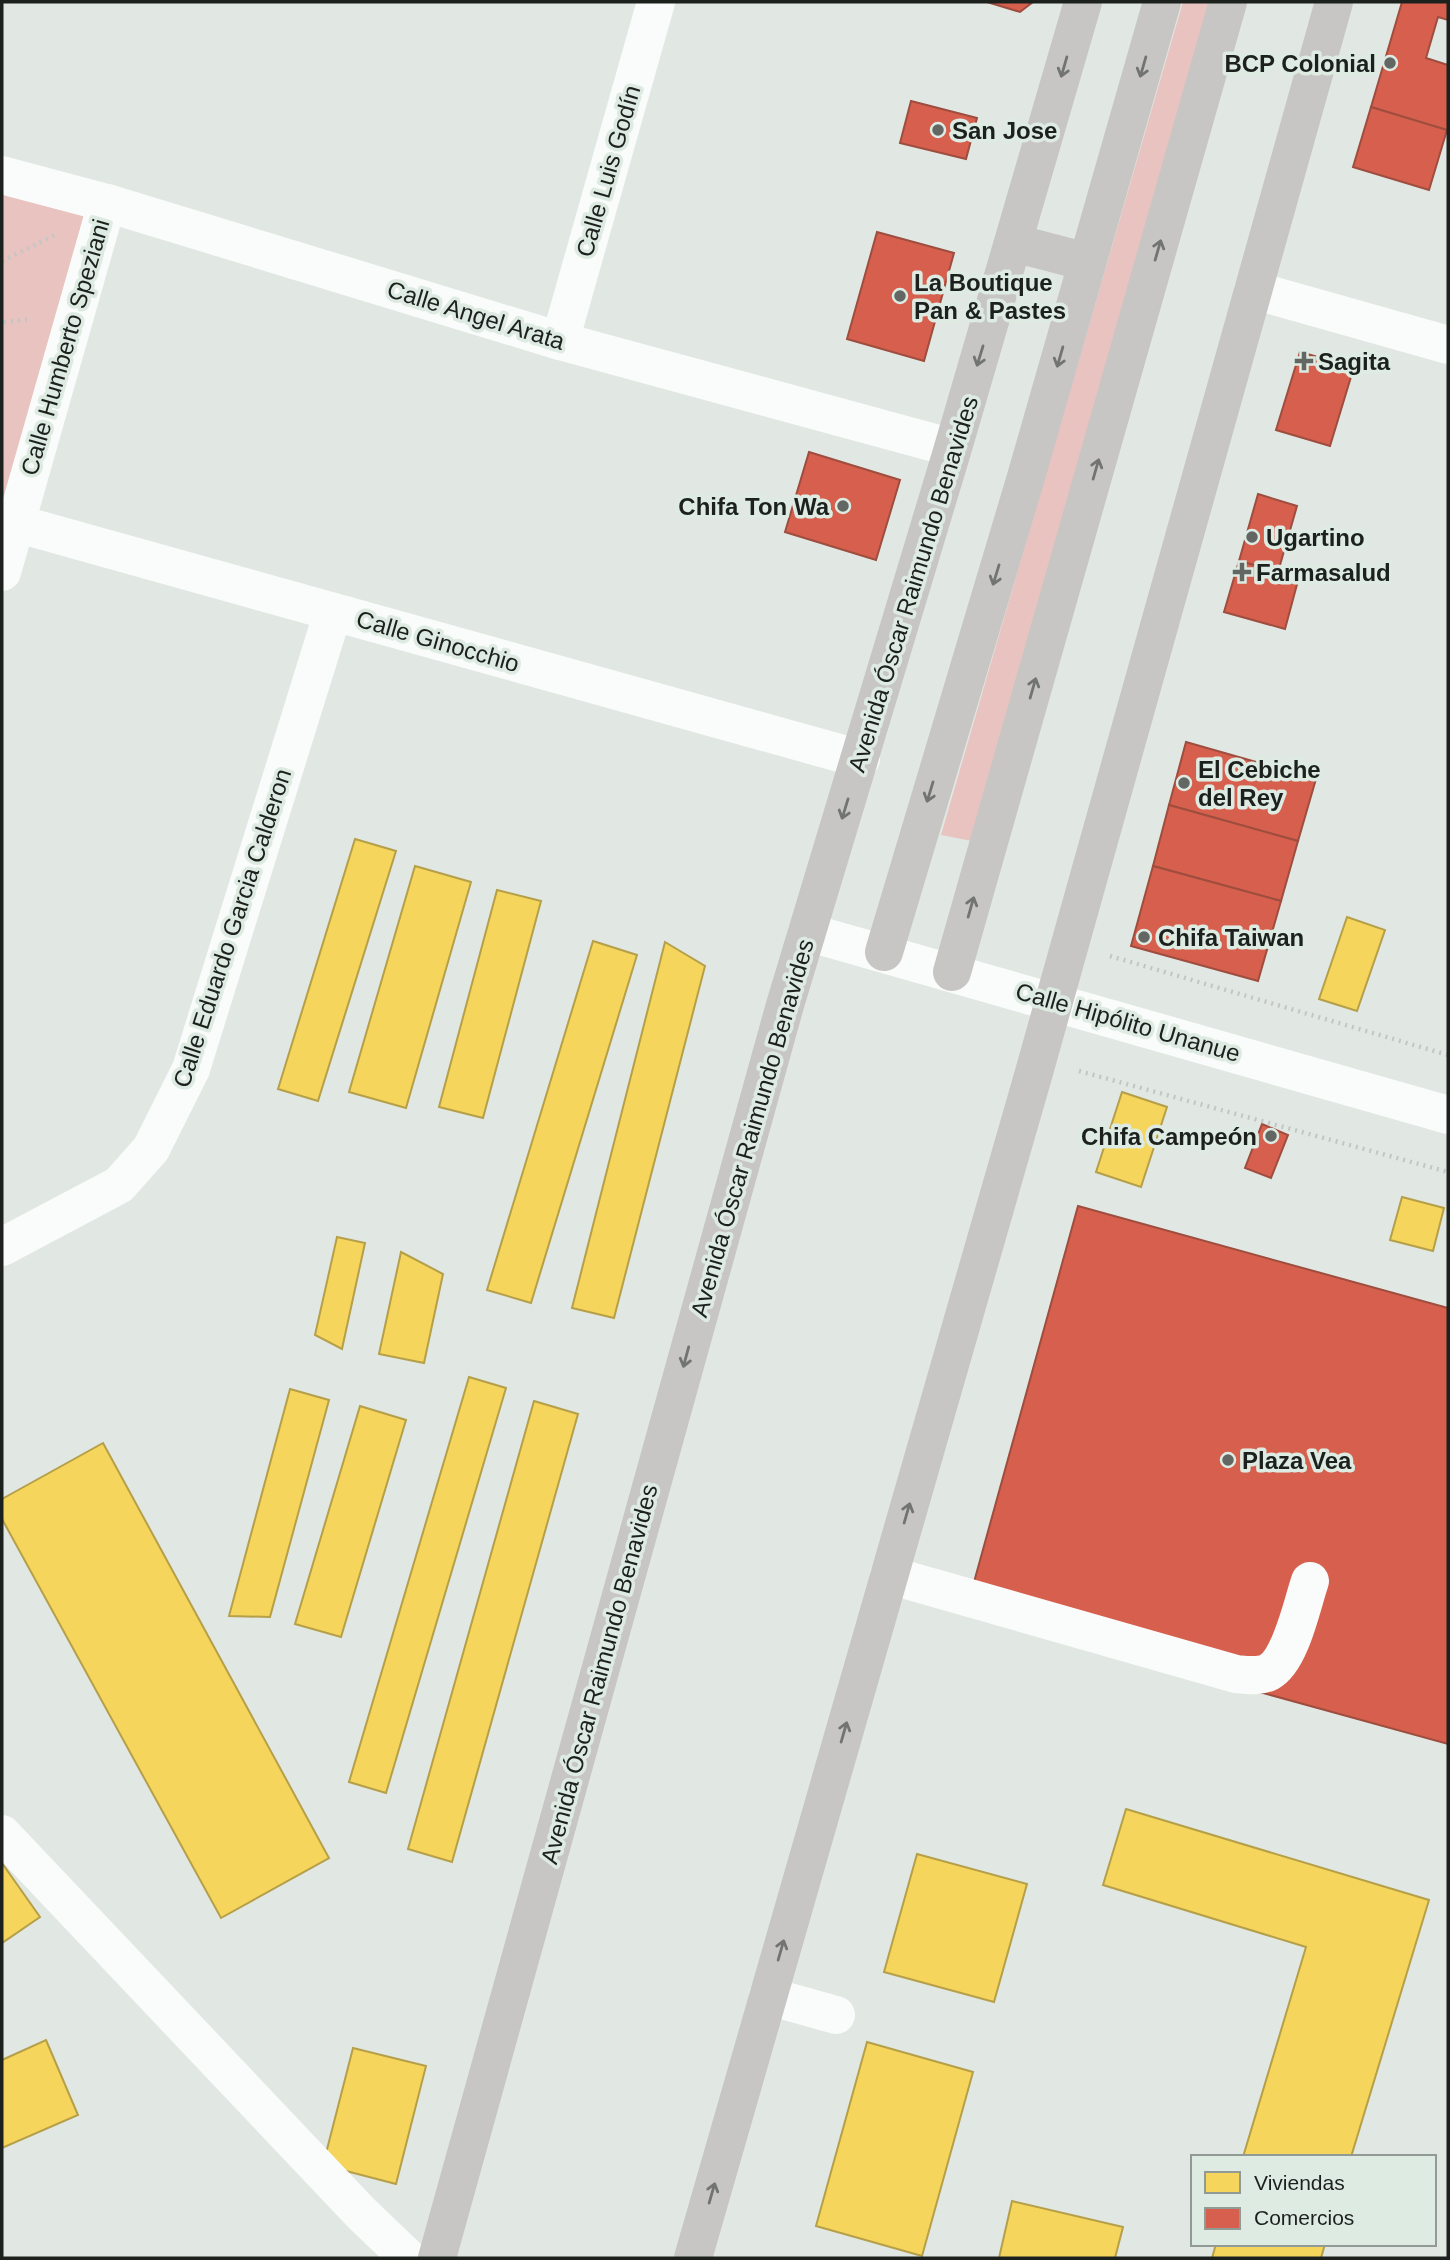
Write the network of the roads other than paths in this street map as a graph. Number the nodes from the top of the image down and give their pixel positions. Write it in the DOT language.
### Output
graph roads {
  1 [pos="656,2"];
  2 [pos="1083,2"];
  3 [pos="1162,2"];
  4 [pos="1228,2"];
  5 [pos="1334,2"];
  6 [pos="2,175"];
  7 [pos="107,203"];
  8 [pos="1014,243"];
  9 [pos="1087,262"];
  10 [pos="1253,290"];
  11 [pos="560,341"];
  12 [pos="1448,345"];
  13 [pos="953,449"];
  14 [pos="15,523"];
  15 [pos="2,572"];
  16 [pos="333,611"];
  17 [pos="861,759"];
  18 [pos="807,932"];
  19 [pos="884,952"];
  20 [pos="952,972"];
  21 [pos="1054,1001"];
  22 [pos="1448,1115"];
  23 [pos="2,1247"];
  24 [pos="889,1575"];
  25 [pos="1310,1581"];
  26 [pos="2,1834"];
  27 [pos="768,1996"];
  28 [pos="836,2015"];
  29 [pos="408,2258"];
  30 [pos="437,2258"];
  31 [pos="693,2258"];
  1 -- 11 [label="street, Calle Luis Godín"];
  2 -- 8 [label="main road, Avenida Óscar Raimundo Benavides, one-way"];
  3 -- 9 [label="main road, one-way"];
  20 -- 4 [label="main road, one-way"];
  5 -- 10 [label="main road"];
  6 -- 7 [label="street, Calle Angel Arata"];
  7 -- 11 [label="street, Calle Angel Arata"];
  7 -- 14 [label="street, Calle Humberto Speziani"];
  8 -- 9 [label="main road"];
  8 -- 13 [label="main road, Avenida Óscar Raimundo Benavides, one-way"];
  9 -- 19 [label="main road, one-way"];
  10 -- 12 [label="street"];
  10 -- 21 [label="main road"];
  11 -- 13 [label="street, Calle Angel Arata"];
  13 -- 17 [label="main road, Avenida Óscar Raimundo Benavides"];
  14 -- 15 [label="street, Calle Humberto Speziani"];
  14 -- 16 [label="street, Calle Ginocchio"];
  16 -- 17 [label="street, Calle Ginocchio"];
  16 -- 23 [label="street, Calle Eduardo Garcia Calderon"];
  17 -- 18 [label="main road, Avenida Óscar Raimundo Benavides, one-way"];
  18 -- 19 [label="street, Calle Hipólito Unanue"];
  18 -- 30 [label="main road, Avenida Óscar Raimundo Benavides, one-way"];
  19 -- 20 [label="street, Calle Hipólito Unanue"];
  20 -- 21 [label="street, Calle Hipólito Unanue"];
  21 -- 22 [label="street, Calle Hipólito Unanue"];
  24 -- 21 [label="main road, one-way"];
  24 -- 25 [label="street"];
  27 -- 24 [label="main road, one-way"];
  26 -- 29 [label="street"];
  27 -- 28 [label="street"];
  31 -- 27 [label="main road, one-way"];
}
